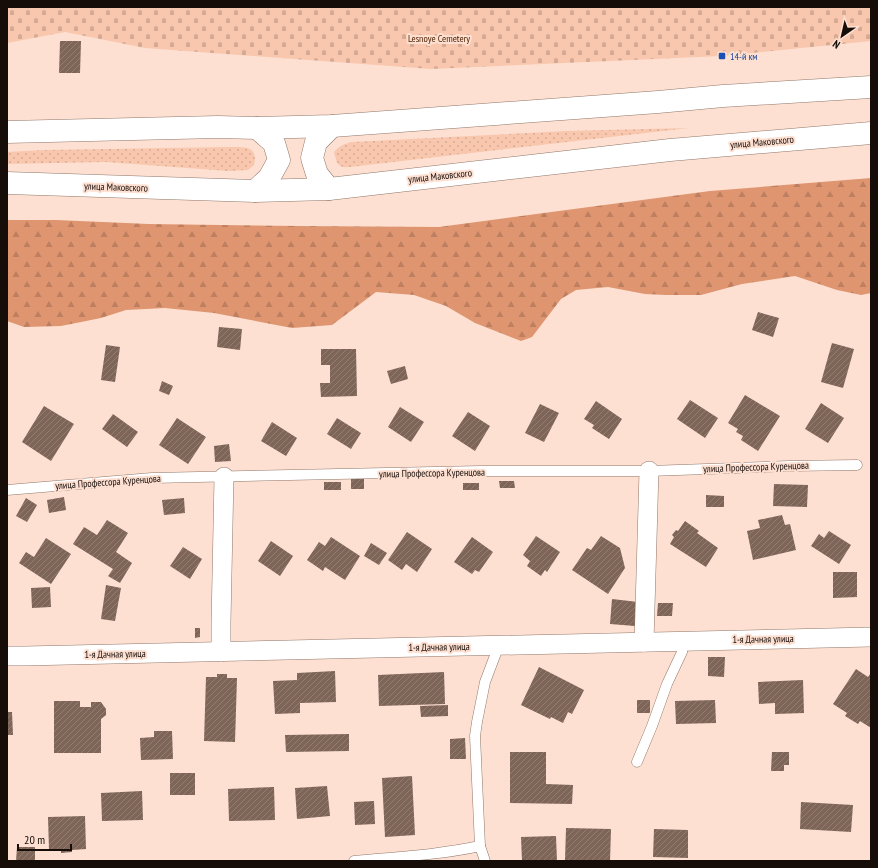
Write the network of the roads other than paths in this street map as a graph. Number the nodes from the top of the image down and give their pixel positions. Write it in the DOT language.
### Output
graph roads {
  1 [pos="871,87"];
  2 [pos="332,126"];
  3 [pos="257,128"];
  4 [pos="7,132"];
  5 [pos="871,133"];
  6 [pos="7,183"];
  7 [pos="329,189"];
  8 [pos="255,191"];
  9 [pos="857,465"];
  10 [pos="649,471"];
  11 [pos="224,477"];
  12 [pos="7,490"];
  13 [pos="871,637"];
  14 [pos="683,641"];
  15 [pos="644,642"];
  16 [pos="499,645"];
  17 [pos="221,652"];
  18 [pos="7,656"];
  19 [pos="637,762"];
  20 [pos="480,846"];
  21 [pos="354,861"];
  22 [pos="485,861"];
  1 -- 2 [label="highway"];
  2 -- 3 [label="highway"];
  2 -- 7 [label="highway"];
  3 -- 4 [label="highway"];
  3 -- 8 [label="highway"];
  5 -- 7 [label="highway, улица Маковского"];
  6 -- 8 [label="highway, улица Маковского"];
  7 -- 8 [label="highway, улица Маковского"];
  9 -- 10 [label="lane, улица Профессора Куренцова"];
  10 -- 11 [label="lane, улица Профессора Куренцова"];
  10 -- 15 [label="street"];
  11 -- 12 [label="lane, улица Профессора Куренцова"];
  11 -- 17 [label="street"];
  13 -- 14 [label="street, 1-я Дачная улица"];
  14 -- 15 [label="street, 1-я Дачная улица"];
  14 -- 19 [label="lane"];
  15 -- 16 [label="street, 1-я Дачная улица"];
  16 -- 17 [label="street, 1-я Дачная улица"];
  16 -- 20 [label="lane"];
  17 -- 18 [label="street, 1-я Дачная улица"];
  20 -- 21 [label="lane"];
  20 -- 22 [label="lane"];
}
